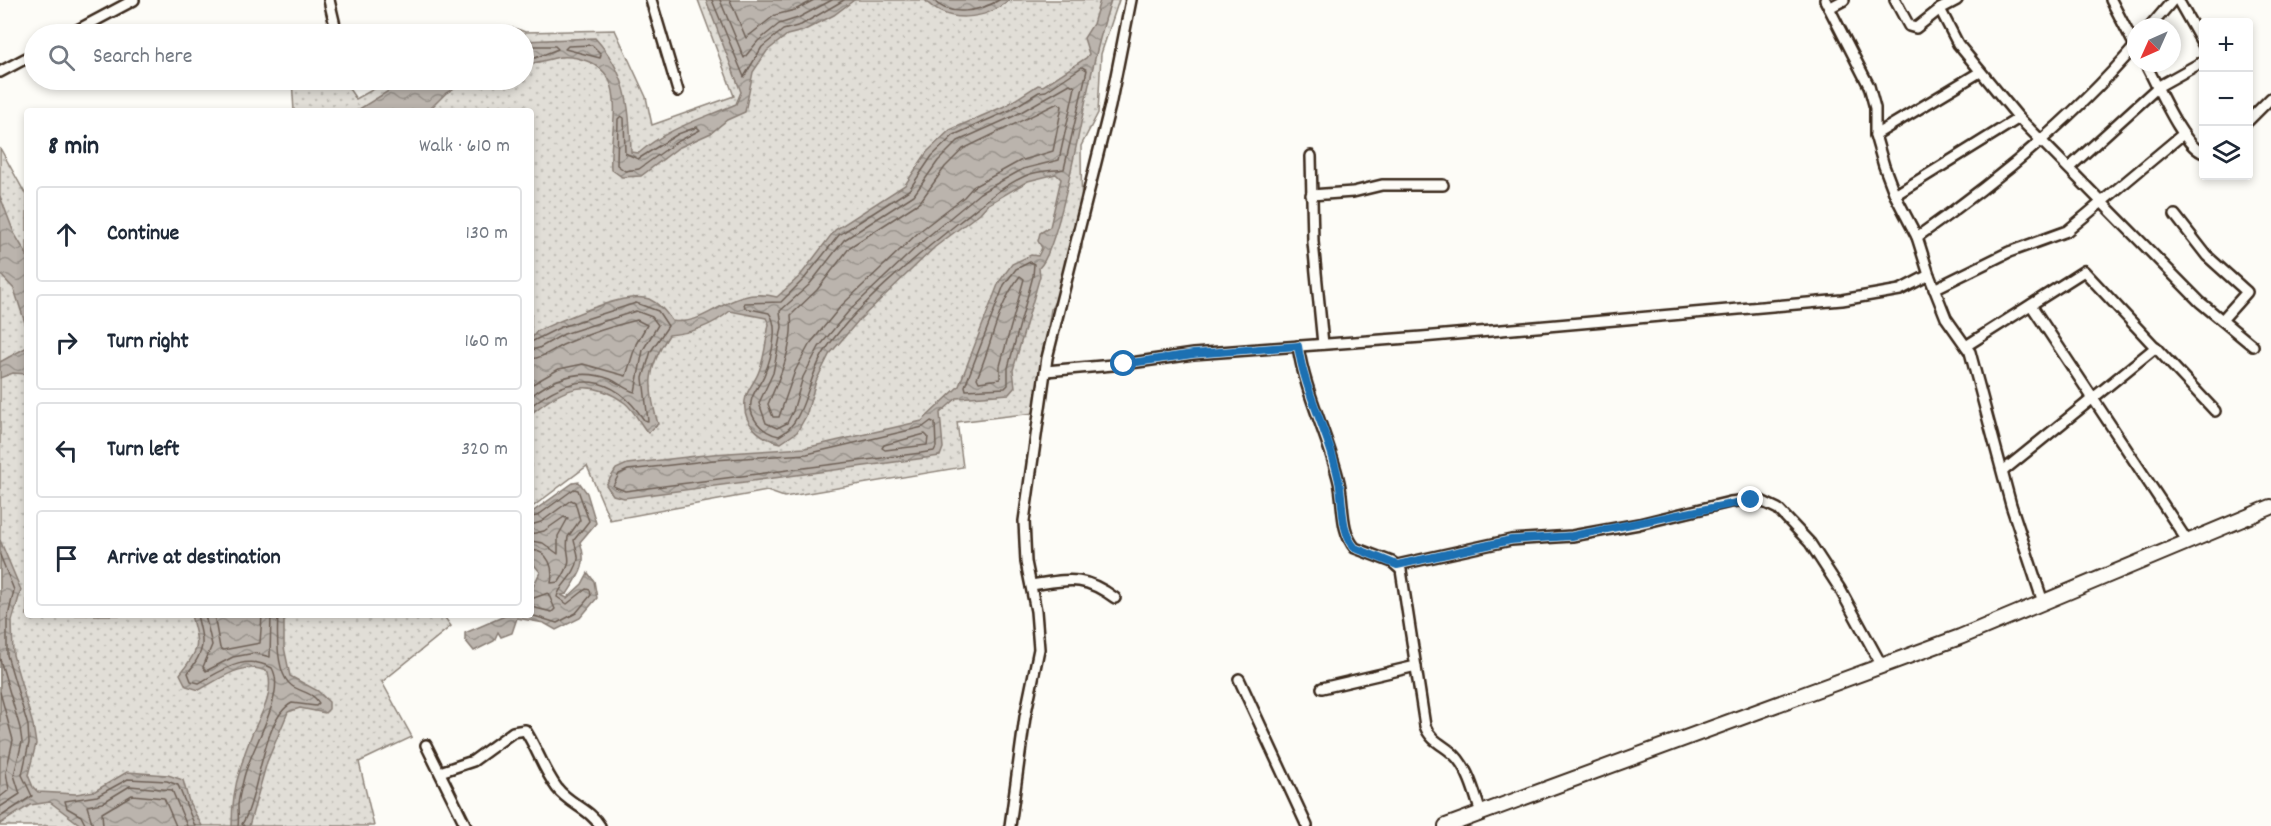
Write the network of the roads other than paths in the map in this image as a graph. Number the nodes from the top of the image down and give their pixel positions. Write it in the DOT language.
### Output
graph roads {
  1 [pos="134,0"];
  2 [pos="329,0"];
  3 [pos="651,0"];
  4 [pos="1131,0"];
  5 [pos="1844,0"];
  6 [pos="1895,0"];
  7 [pos="1957,0"];
  8 [pos="2111,0"];
  9 [pos="2173,0"];
  10 [pos="2178,0"];
  11 [pos="1827,4"];
  12 [pos="1940,9"];
  13 [pos="2158,18"];
  14 [pos="89,24"];
  15 [pos="335,24"];
  16 [pos="2127,29"];
  17 [pos="2199,37"];
  18 [pos="2127,56"];
  19 [pos="24,59"];
  20 [pos="2199,65"];
  21 [pos="0,72"];
  22 [pos="1980,72"];
  23 [pos="2150,72"];
  24 [pos="2159,86"];
  25 [pos="678,91"];
  26 [pos="2271,98"];
  27 [pos="2253,116"];
  28 [pos="2019,118"];
  29 [pos="2183,134"];
  30 [pos="1875,135"];
  31 [pos="2042,139"];
  32 [pos="2199,151"];
  33 [pos="1311,156"];
  34 [pos="2070,168"];
  35 [pos="1443,185"];
  36 [pos="1311,195"];
  37 [pos="1895,195"];
  38 [pos="2102,204"];
  39 [pos="2175,215"];
  40 [pos="1917,237"];
  41 [pos="1929,275"];
  42 [pos="1934,289"];
  43 [pos="2031,305"];
  44 [pos="2222,320"];
  45 [pos="1323,344"];
  46 [pos="1298,346"];
  47 [pos="1966,346"];
  48 [pos="2253,346"];
  49 [pos="2156,347"];
  50 [pos="1046,371"];
  51 [pos="2093,398"];
  52 [pos="2215,411"];
  53 [pos="2002,471"];
  54 [pos="2271,507"];
  55 [pos="2188,543"];
  56 [pos="1397,565"];
  57 [pos="1031,585"];
  58 [pos="1116,598"];
  59 [pos="2043,602"];
  60 [pos="1416,666"];
  61 [pos="1882,666"];
  62 [pos="1239,679"];
  63 [pos="1322,688"];
  64 [pos="426,746"];
  65 [pos="440,772"];
  66 [pos="1481,813"];
  67 [pos="466,826"];
  68 [pos="600,826"];
  69 [pos="1010,826"];
  70 [pos="1306,826"];
  71 [pos="1446,826"];
  1 -- 14 [label="street"];
  2 -- 15 [label="street"];
  3 -- 25 [label="street"];
  4 -- 50 [label="street"];
  5 -- 11 [label="street"];
  6 -- 12 [label="street"];
  7 -- 12 [label="street"];
  8 -- 16 [label="street"];
  9 -- 13 [label="street"];
  10 -- 17 [label="street"];
  11 -- 30 [label="street"];
  12 -- 22 [label="street"];
  18 -- 31 [label="street"];
  19 -- 21 [label="street"];
  20 -- 24 [label="street"];
  22 -- 28 [label="street"];
  22 -- 30 [label="street"];
  23 -- 24 [label="street"];
  24 -- 29 [label="street"];
  24 -- 34 [label="street"];
  26 -- 27 [label="street"];
  28 -- 31 [label="street"];
  28 -- 37 [label="street"];
  29 -- 32 [label="street"];
  29 -- 38 [label="street"];
  30 -- 37 [label="street"];
  31 -- 34 [label="street"];
  31 -- 40 [label="street"];
  33 -- 36 [label="street"];
  34 -- 38 [label="street"];
  35 -- 36 [label="street"];
  36 -- 45 [label="street"];
  37 -- 40 [label="street"];
  38 -- 42 [label="street"];
  38 -- 44 [label="street"];
  39 -- 44 [label="street"];
  40 -- 41 [label="street"];
  41 -- 42 [label="street"];
  41 -- 45 [label="street"];
  42 -- 47 [label="street"];
  43 -- 47 [label="street"];
  43 -- 49 [label="street"];
  43 -- 51 [label="street"];
  44 -- 48 [label="street"];
  45 -- 46 [label="street"];
  46 -- 50 [label="street"];
  46 -- 56 [label="street"];
  47 -- 53 [label="street"];
  49 -- 51 [label="street"];
  49 -- 52 [label="street"];
  50 -- 57 [label="street"];
  51 -- 53 [label="street"];
  51 -- 55 [label="street"];
  53 -- 59 [label="street"];
  54 -- 55 [label="street"];
  55 -- 59 [label="street"];
  56 -- 60 [label="street"];
  56 -- 61 [label="street"];
  57 -- 58 [label="street"];
  57 -- 69 [label="street"];
  59 -- 61 [label="street"];
  60 -- 63 [label="street"];
  60 -- 66 [label="street"];
  61 -- 66 [label="street"];
  62 -- 70 [label="street"];
  64 -- 65 [label="street"];
  65 -- 67 [label="street"];
  65 -- 68 [label="street"];
  66 -- 71 [label="street"];
}
